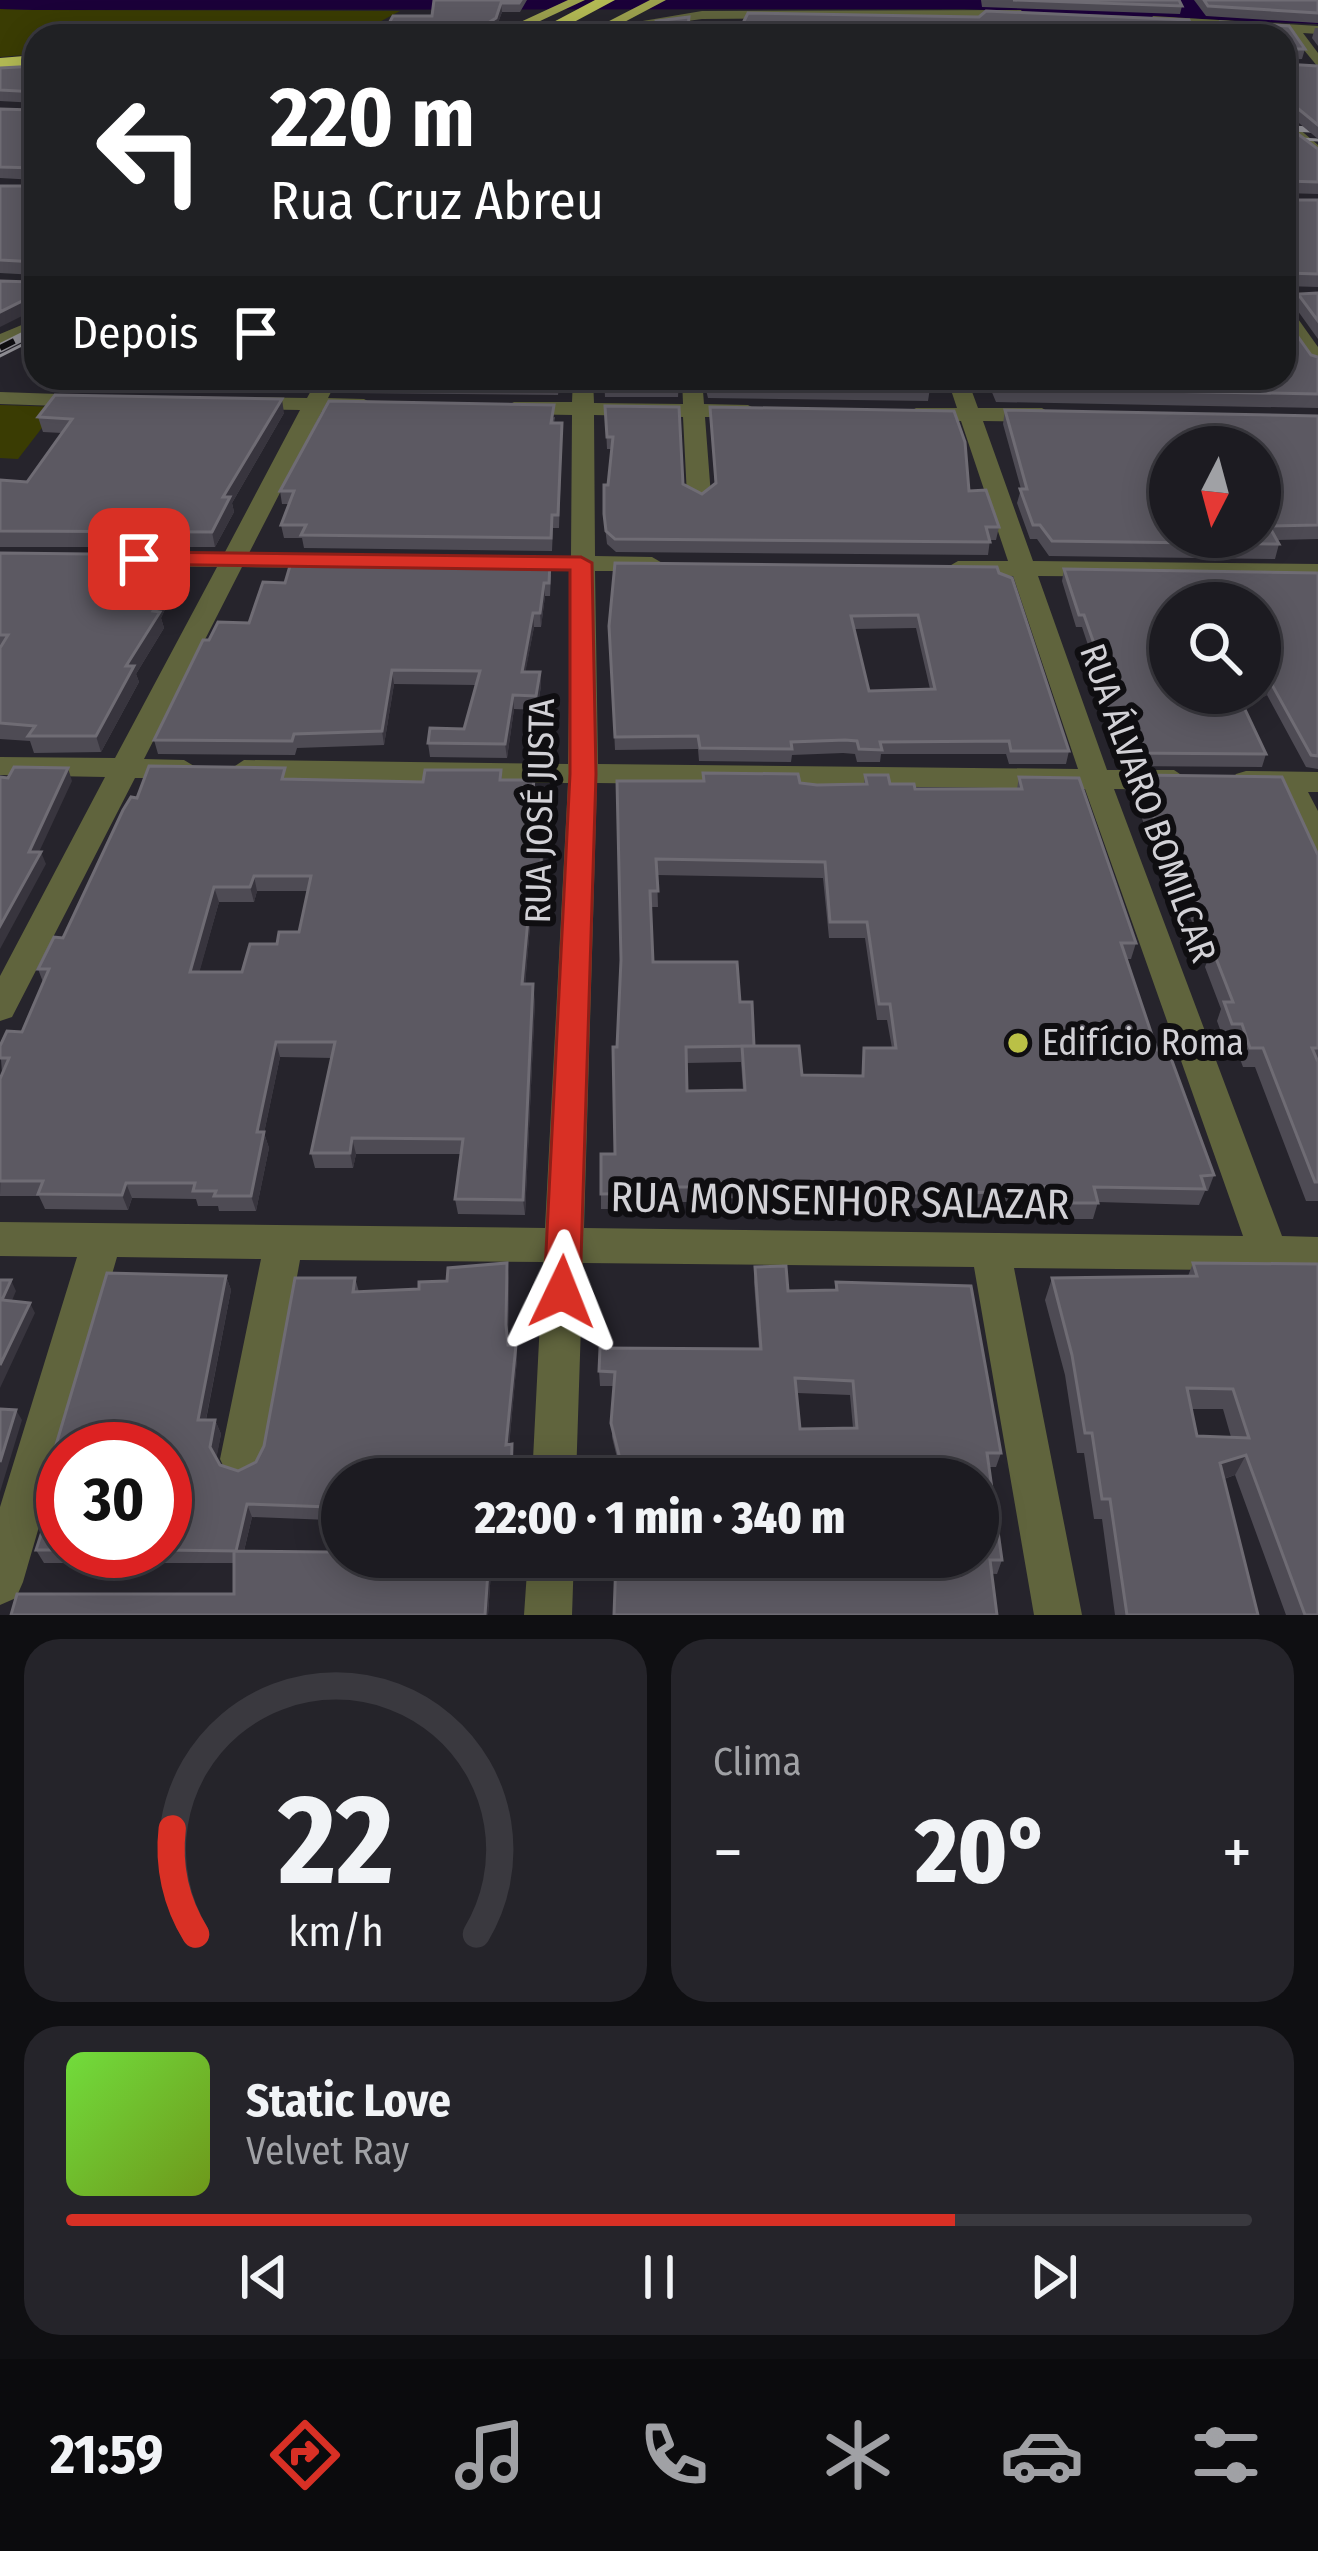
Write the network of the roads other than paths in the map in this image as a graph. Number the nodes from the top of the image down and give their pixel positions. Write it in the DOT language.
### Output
graph roads {
  1 [pos="579,0"];
  2 [pos="607,0"];
  3 [pos="659,0"];
  4 [pos="630,9"];
  5 [pos="1022,14"];
  6 [pos="1046,15"];
  7 [pos="1138,20"];
  8 [pos="529,24"];
  9 [pos="572,24"];
  10 [pos="604,24"];
  11 [pos="641,24"];
  12 [pos="1026,24"];
  13 [pos="1168,24"];
  14 [pos="1296,34"];
  15 [pos="1312,66"];
  16 [pos="1296,330"];
  17 [pos="1318,362"];
  18 [pos="322,390"];
  19 [pos="693,390"];
  20 [pos="962,390"];
  21 [pos="583,393"];
  22 [pos="0,398"];
  23 [pos="102,402"];
  24 [pos="220,403"];
  25 [pos="314,404"];
  26 [pos="381,405"];
  27 [pos="493,407"];
  28 [pos="694,411"];
  29 [pos="764,412"];
  30 [pos="902,414"];
  31 [pos="971,415"];
  32 [pos="1064,416"];
  33 [pos="700,496"];
  34 [pos="116,559"];
  35 [pos="231,560"];
  36 [pos="348,561"];
  37 [pos="488,562"];
  38 [pos="581,563"];
  39 [pos="689,565"];
  40 [pos="928,567"];
  41 [pos="1023,568"];
  42 [pos="1318,572"];
  43 [pos="0,766"];
  44 [pos="123,769"];
  45 [pos="583,774"];
  46 [pos="1096,779"];
  47 [pos="1303,782"];
  48 [pos="1318,842"];
  49 [pos="0,1008"];
  50 [pos="0,1239"];
  51 [pos="102,1240"];
  52 [pos="284,1242"];
  53 [pos="564,1245"];
  54 [pos="991,1252"];
  55 [pos="1269,1253"];
  56 [pos="1318,1255"];
  57 [pos="555,1458"];
  58 [pos="242,1459"];
  59 [pos="550,1578"];
  60 [pos="0,1582"];
  61 [pos="548,1615"];
  62 [pos="1058,1615"];
  1 -- 8 [label="main road"];
  2 -- 9 [label="highway"];
  3 -- 4 [label="main road"];
  4 -- 10 [label="highway"];
  5 -- 6 [label="street"];
  5 -- 11 [label="street"];
  5 -- 12 [label="street"];
  7 -- 13 [label="street"];
  14 -- 15 [label="street"];
  16 -- 17 [label="street"];
  18 -- 25 [label="street"];
  19 -- 28 [label="street"];
  20 -- 31 [label="street, RUA ÁLVARO BOMILCAR"];
  21 -- 27 [label="street"];
  21 -- 28 [label="street"];
  21 -- 38 [label="street, RUA JOSÉ JUSTA"];
  22 -- 23 [label="street"];
  24 -- 25 [label="street"];
  25 -- 26 [label="street"];
  25 -- 35 [label="street"];
  28 -- 29 [label="street"];
  28 -- 33 [label="street"];
  30 -- 31 [label="street"];
  31 -- 32 [label="street"];
  31 -- 41 [label="street, RUA ÁLVARO BOMILCAR"];
  34 -- 35 [label="street"];
  35 -- 36 [label="street"];
  35 -- 44 [label="street"];
  37 -- 38 [label="street"];
  38 -- 39 [label="street"];
  38 -- 45 [label="street, RUA JOSÉ JUSTA"];
  40 -- 41 [label="street"];
  41 -- 42 [label="street"];
  41 -- 46 [label="street, RUA ÁLVARO BOMILCAR"];
  43 -- 44 [label="street"];
  44 -- 45 [label="street"];
  44 -- 49 [label="street"];
  45 -- 46 [label="street"];
  45 -- 53 [label="street, RUA JOSÉ JUSTA"];
  46 -- 47 [label="street"];
  46 -- 55 [label="street, RUA ÁLVARO BOMILCAR"];
  47 -- 48 [label="street"];
  50 -- 51 [label="street, RUA MONSENHOR SALAZAR"];
  51 -- 52 [label="street, RUA MONSENHOR SALAZAR"];
  51 -- 60 [label="street"];
  52 -- 53 [label="street, RUA MONSENHOR SALAZAR"];
  52 -- 58 [label="street"];
  53 -- 54 [label="street, RUA MONSENHOR SALAZAR"];
  53 -- 57 [label="street, RUA JOSÉ JUSTA"];
  54 -- 55 [label="street, RUA MONSENHOR SALAZAR"];
  54 -- 62 [label="street"];
  55 -- 56 [label="street, RUA MONSENHOR SALAZAR"];
  59 -- 61 [label="street"];
}
